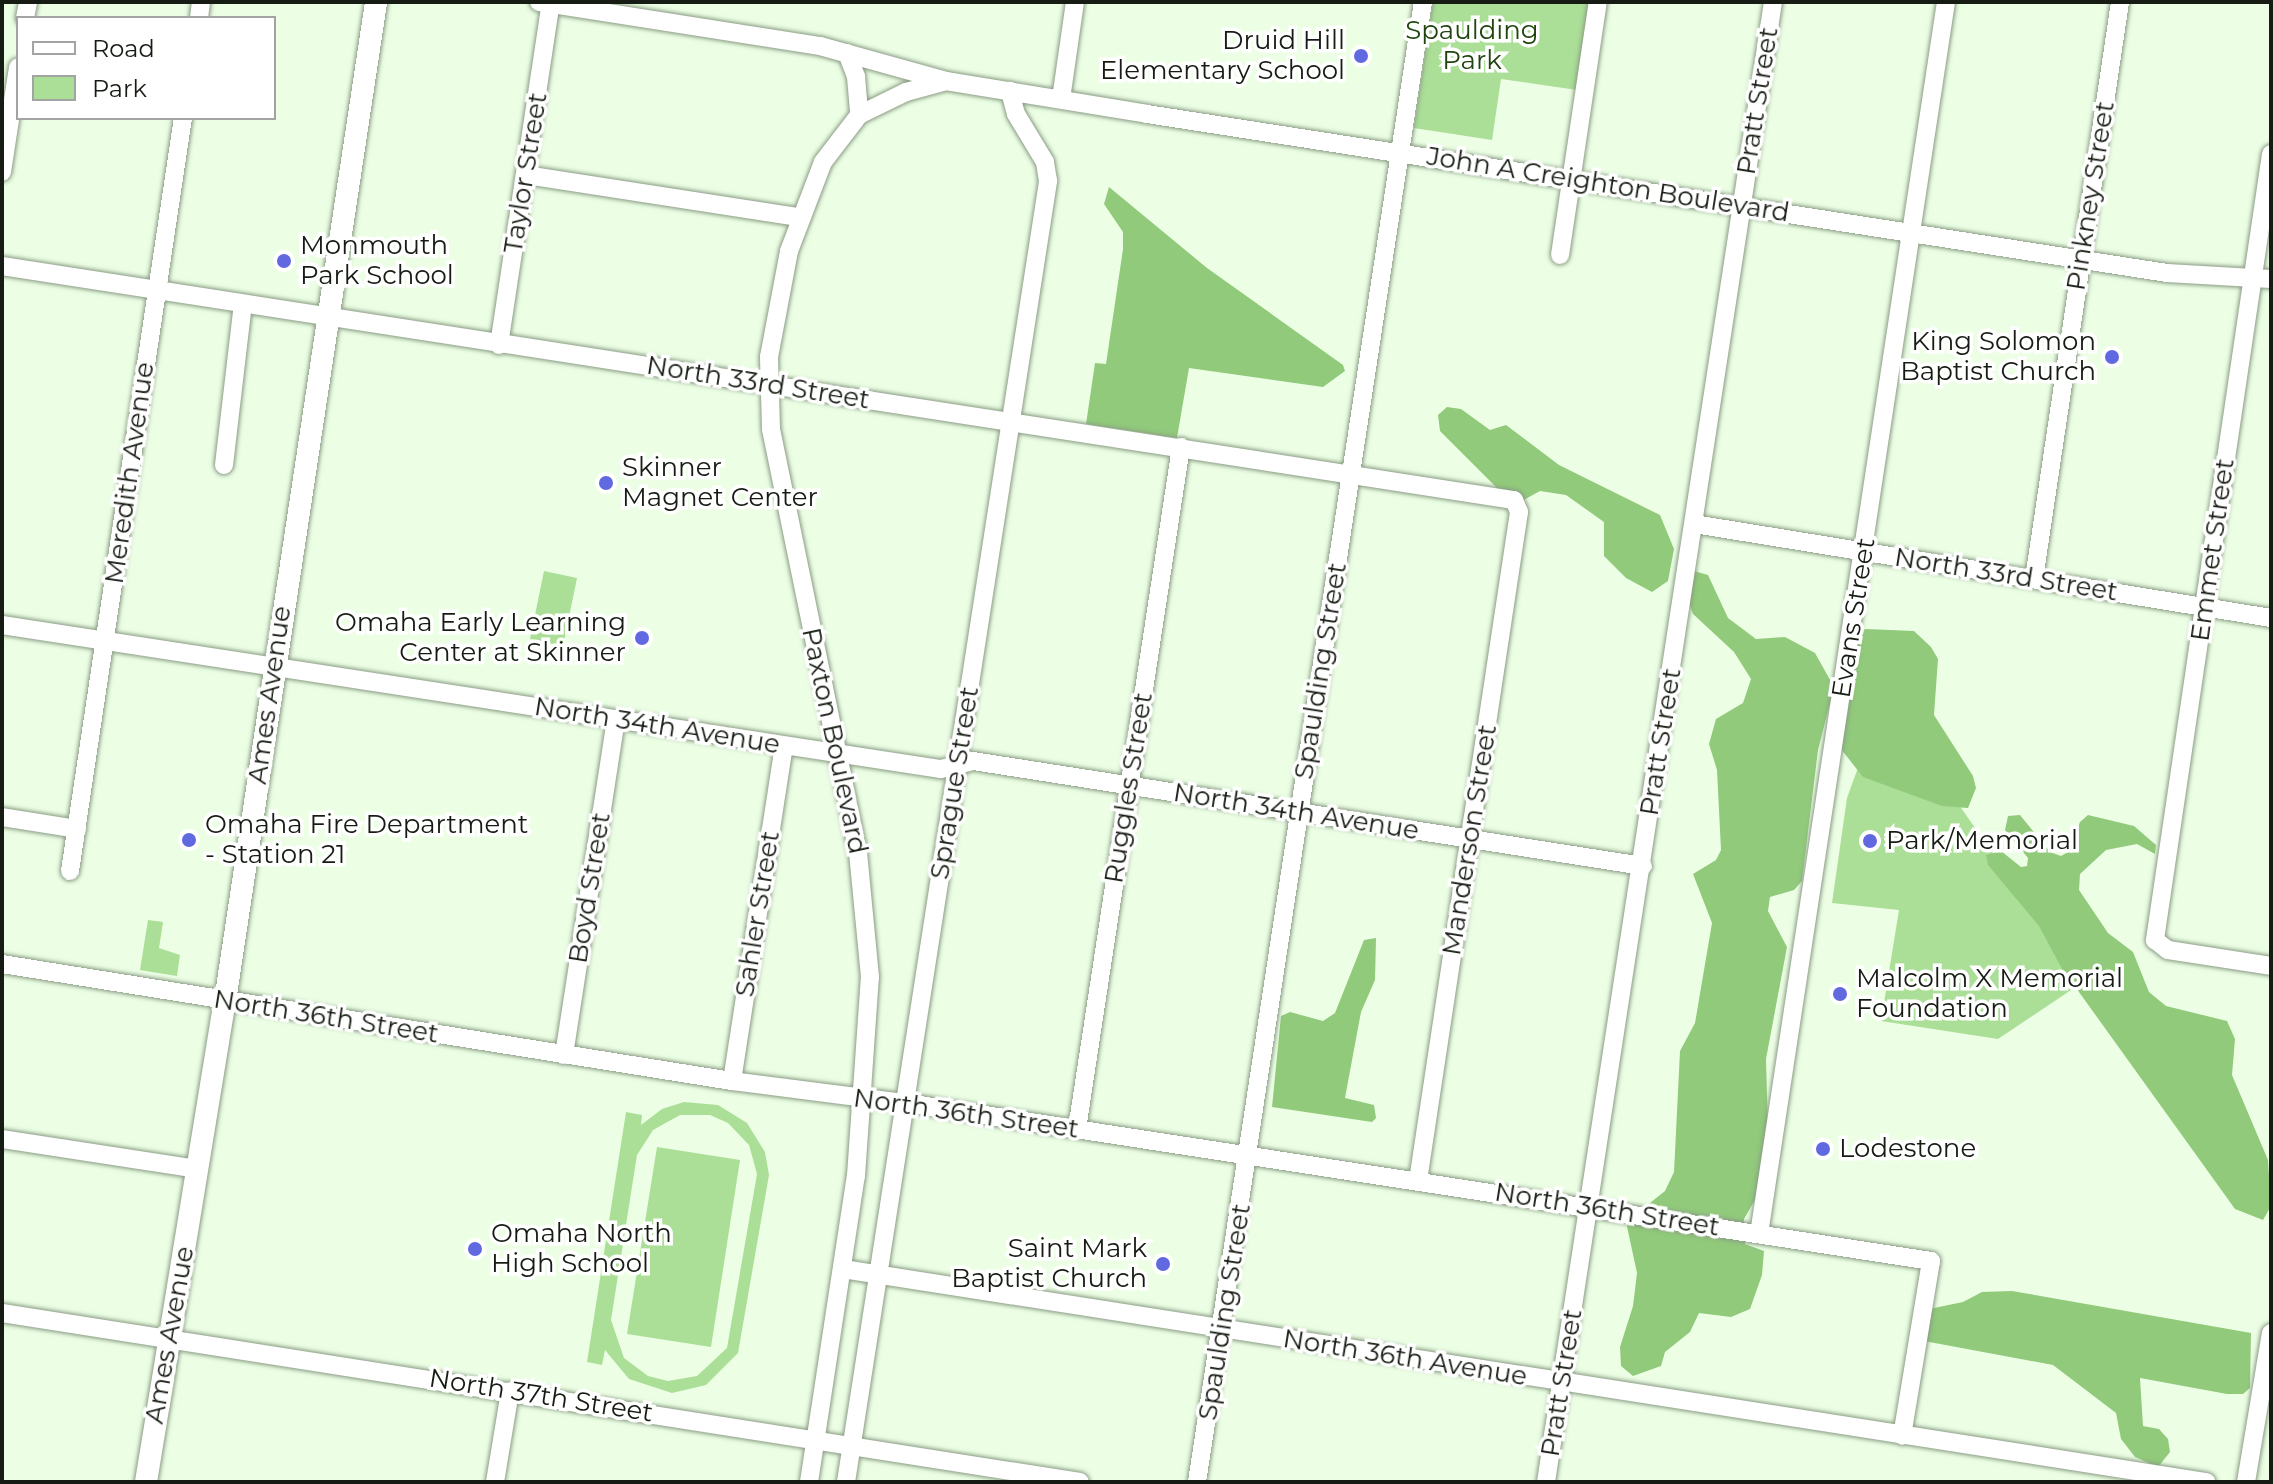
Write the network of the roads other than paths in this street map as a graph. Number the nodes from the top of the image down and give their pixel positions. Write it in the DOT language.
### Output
graph roads {
  1 [pos="376,2"];
  2 [pos="1075,2"];
  3 [pos="1423,2"];
  4 [pos="1598,2"];
  5 [pos="1773,2"];
  6 [pos="1946,2"];
  7 [pos="2120,2"];
  8 [pos="547,3"];
  9 [pos="847,53"];
  10 [pos="16,80"];
  11 [pos="946,81"];
  12 [pos="1010,91"];
  13 [pos="1061,99"];
  14 [pos="859,115"];
  15 [pos="183,120"];
  16 [pos="1400,152"];
  17 [pos="2271,154"];
  18 [pos="2,172"];
  19 [pos="526,175"];
  20 [pos="1572,179"];
  21 [pos="1742,206"];
  22 [pos="798,217"];
  23 [pos="1911,232"];
  24 [pos="1560,255"];
  25 [pos="2081,259"];
  26 [pos="2,266"];
  27 [pos="2262,279"];
  28 [pos="158,291"];
  29 [pos="243,304"];
  30 [pos="327,317"];
  31 [pos="499,345"];
  32 [pos="767,386"];
  33 [pos="1011,421"];
  34 [pos="1181,447"];
  35 [pos="224,465"];
  36 [pos="1351,474"];
  37 [pos="1514,500"];
  38 [pos="1694,524"];
  39 [pos="1864,553"];
  40 [pos="2034,579"];
  41 [pos="2204,607"];
  42 [pos="2271,618"];
  43 [pos="2,625"];
  44 [pos="105,642"];
  45 [pos="274,667"];
  46 [pos="616,720"];
  47 [pos="784,746"];
  48 [pos="837,753"];
  49 [pos="958,765"];
  50 [pos="1129,785"];
  51 [pos="1299,812"];
  52 [pos="2,817"];
  53 [pos="77,829"];
  54 [pos="1470,839"];
  55 [pos="1643,866"];
  56 [pos="70,871"];
  57 [pos="2,964"];
  58 [pos="2271,966"];
  59 [pos="225,1001"];
  60 [pos="564,1055"];
  61 [pos="732,1081"];
  62 [pos="865,1101"];
  63 [pos="907,1104"];
  64 [pos="1077,1129"];
  65 [pos="2,1139"];
  66 [pos="1249,1155"];
  67 [pos="198,1169"];
  68 [pos="1418,1181"];
  69 [pos="1591,1207"];
  70 [pos="1759,1234"];
  71 [pos="843,1269"];
  72 [pos="880,1275"];
  73 [pos="2,1313"];
  74 [pos="1222,1329"];
  75 [pos="2271,1333"];
  76 [pos="169,1338"];
  77 [pos="1563,1383"];
  78 [pos="510,1391"];
  79 [pos="1902,1436"];
  80 [pos="816,1440"];
  81 [pos="852,1446"];
  82 [pos="146,1482"];
  83 [pos="495,1482"];
  84 [pos="809,1482"];
  85 [pos="846,1482"];
  86 [pos="1080,1482"];
  87 [pos="1197,1482"];
  88 [pos="1546,1482"];
  89 [pos="2206,1482"];
  90 [pos="2246,1482"];
  1 -- 30 [label="main road, Ames Avenue"];
  2 -- 13 [label="street"];
  3 -- 16 [label="street, Spaulding Street"];
  4 -- 20 [label="street"];
  5 -- 21 [label="street, Pratt Street"];
  6 -- 23 [label="street, Evans Street"];
  7 -- 25 [label="street, Pinkney Street"];
  8 -- 9 [label="street, John A Creighton Boulevard"];
  8 -- 19 [label="street, Taylor Street"];
  9 -- 11 [label="street, John A Creighton Boulevard"];
  9 -- 14 [label="street"];
  10 -- 18 [label="street"];
  11 -- 12 [label="street, John A Creighton Boulevard"];
  11 -- 14 [label="street, Paxton Boulevard"];
  12 -- 13 [label="street, John A Creighton Boulevard"];
  12 -- 33 [label="street, Sprague Street"];
  13 -- 16 [label="street, John A Creighton Boulevard"];
  14 -- 22 [label="street, Paxton Boulevard"];
  15 -- 28 [label="street, Meredith Avenue"];
  16 -- 20 [label="street, John A Creighton Boulevard"];
  16 -- 36 [label="street, Spaulding Street"];
  17 -- 27 [label="street, Emmet Street"];
  19 -- 22 [label="street"];
  19 -- 31 [label="street, Taylor Street"];
  20 -- 21 [label="street, John A Creighton Boulevard"];
  20 -- 24 [label="street"];
  21 -- 23 [label="street, John A Creighton Boulevard"];
  21 -- 38 [label="street, Pratt Street"];
  22 -- 32 [label="street, Paxton Boulevard"];
  23 -- 25 [label="street, John A Creighton Boulevard"];
  23 -- 39 [label="street, Evans Street"];
  25 -- 27 [label="street, John A Creighton Boulevard"];
  25 -- 40 [label="street, Pinkney Street"];
  26 -- 28 [label="street, North 33rd Street"];
  27 -- 41 [label="street, Emmet Street"];
  28 -- 29 [label="street, North 33rd Street"];
  28 -- 44 [label="street, Meredith Avenue"];
  29 -- 30 [label="street, North 33rd Street"];
  29 -- 35 [label="street"];
  30 -- 31 [label="street, North 33rd Street"];
  30 -- 45 [label="main road, Ames Avenue"];
  31 -- 32 [label="street, North 33rd Street"];
  32 -- 33 [label="street, North 33rd Street"];
  32 -- 48 [label="street, Paxton Boulevard"];
  33 -- 34 [label="street, North 33rd Street"];
  33 -- 49 [label="street, Sprague Street"];
  34 -- 36 [label="street, North 33rd Street"];
  34 -- 50 [label="street, Ruggles Street"];
  36 -- 37 [label="street, North 33rd Street"];
  36 -- 51 [label="street, Spaulding Street"];
  37 -- 54 [label="street, Manderson Street"];
  38 -- 39 [label="street, North 33rd Street"];
  38 -- 55 [label="street, Pratt Street"];
  39 -- 40 [label="street, North 33rd Street"];
  39 -- 70 [label="street, Evans Street"];
  40 -- 41 [label="street, North 33rd Street"];
  41 -- 42 [label="street, North 33rd Street"];
  41 -- 58 [label="street, Emmet Street"];
  43 -- 44 [label="street, North 34th Avenue"];
  44 -- 45 [label="street, North 34th Avenue"];
  44 -- 53 [label="street, Meredith Avenue"];
  45 -- 46 [label="street, North 34th Avenue"];
  45 -- 59 [label="main road, Ames Avenue"];
  46 -- 47 [label="street, North 34th Avenue"];
  46 -- 60 [label="street, Boyd Street"];
  47 -- 48 [label="street, North 34th Avenue"];
  47 -- 61 [label="street, Sahler Street"];
  48 -- 49 [label="street, North 34th Avenue"];
  48 -- 62 [label="street, Paxton Boulevard"];
  49 -- 50 [label="street, North 34th Avenue"];
  49 -- 63 [label="street, Sprague Street"];
  50 -- 51 [label="street, North 34th Avenue"];
  50 -- 64 [label="street, Ruggles Street"];
  51 -- 54 [label="street, North 34th Avenue"];
  51 -- 66 [label="street, Spaulding Street"];
  52 -- 53 [label="street"];
  53 -- 56 [label="street, Meredith Avenue"];
  54 -- 55 [label="street, North 34th Avenue"];
  54 -- 68 [label="street, Manderson Street"];
  55 -- 69 [label="street, Pratt Street"];
  57 -- 59 [label="street, North 36th Street"];
  59 -- 60 [label="street, North 36th Street"];
  59 -- 67 [label="main road, Ames Avenue"];
  60 -- 61 [label="street, North 36th Street"];
  61 -- 62 [label="street, North 36th Street"];
  62 -- 63 [label="street, North 36th Street"];
  62 -- 71 [label="street, Paxton Boulevard"];
  63 -- 64 [label="street, North 36th Street"];
  63 -- 72 [label="street, Sprague Street"];
  64 -- 66 [label="street, North 36th Street"];
  65 -- 67 [label="street"];
  66 -- 68 [label="street, North 36th Street"];
  66 -- 74 [label="street, Spaulding Street"];
  67 -- 76 [label="main road, Ames Avenue"];
  68 -- 69 [label="street, North 36th Street"];
  69 -- 70 [label="street, North 36th Street"];
  69 -- 77 [label="street, Pratt Street"];
  70 -- 79 [label="street, North 36th Street"];
  71 -- 72 [label="street, North 36th Avenue"];
  71 -- 80 [label="street, Paxton Boulevard"];
  72 -- 74 [label="street, North 36th Avenue"];
  72 -- 81 [label="street, Sprague Street"];
  73 -- 76 [label="street, North 37th Street"];
  74 -- 77 [label="street, North 36th Avenue"];
  74 -- 87 [label="street, Spaulding Street"];
  75 -- 90 [label="street"];
  76 -- 78 [label="street, North 37th Street"];
  76 -- 82 [label="main road, Ames Avenue"];
  77 -- 79 [label="street, North 36th Avenue"];
  77 -- 88 [label="street, Pratt Street"];
  78 -- 80 [label="street, North 37th Street"];
  78 -- 83 [label="street"];
  79 -- 89 [label="street, North 36th Avenue"];
  80 -- 81 [label="street, North 37th Street"];
  80 -- 84 [label="street, Paxton Boulevard"];
  81 -- 85 [label="street, Sprague Street"];
  81 -- 86 [label="street, North 37th Street"];
}
